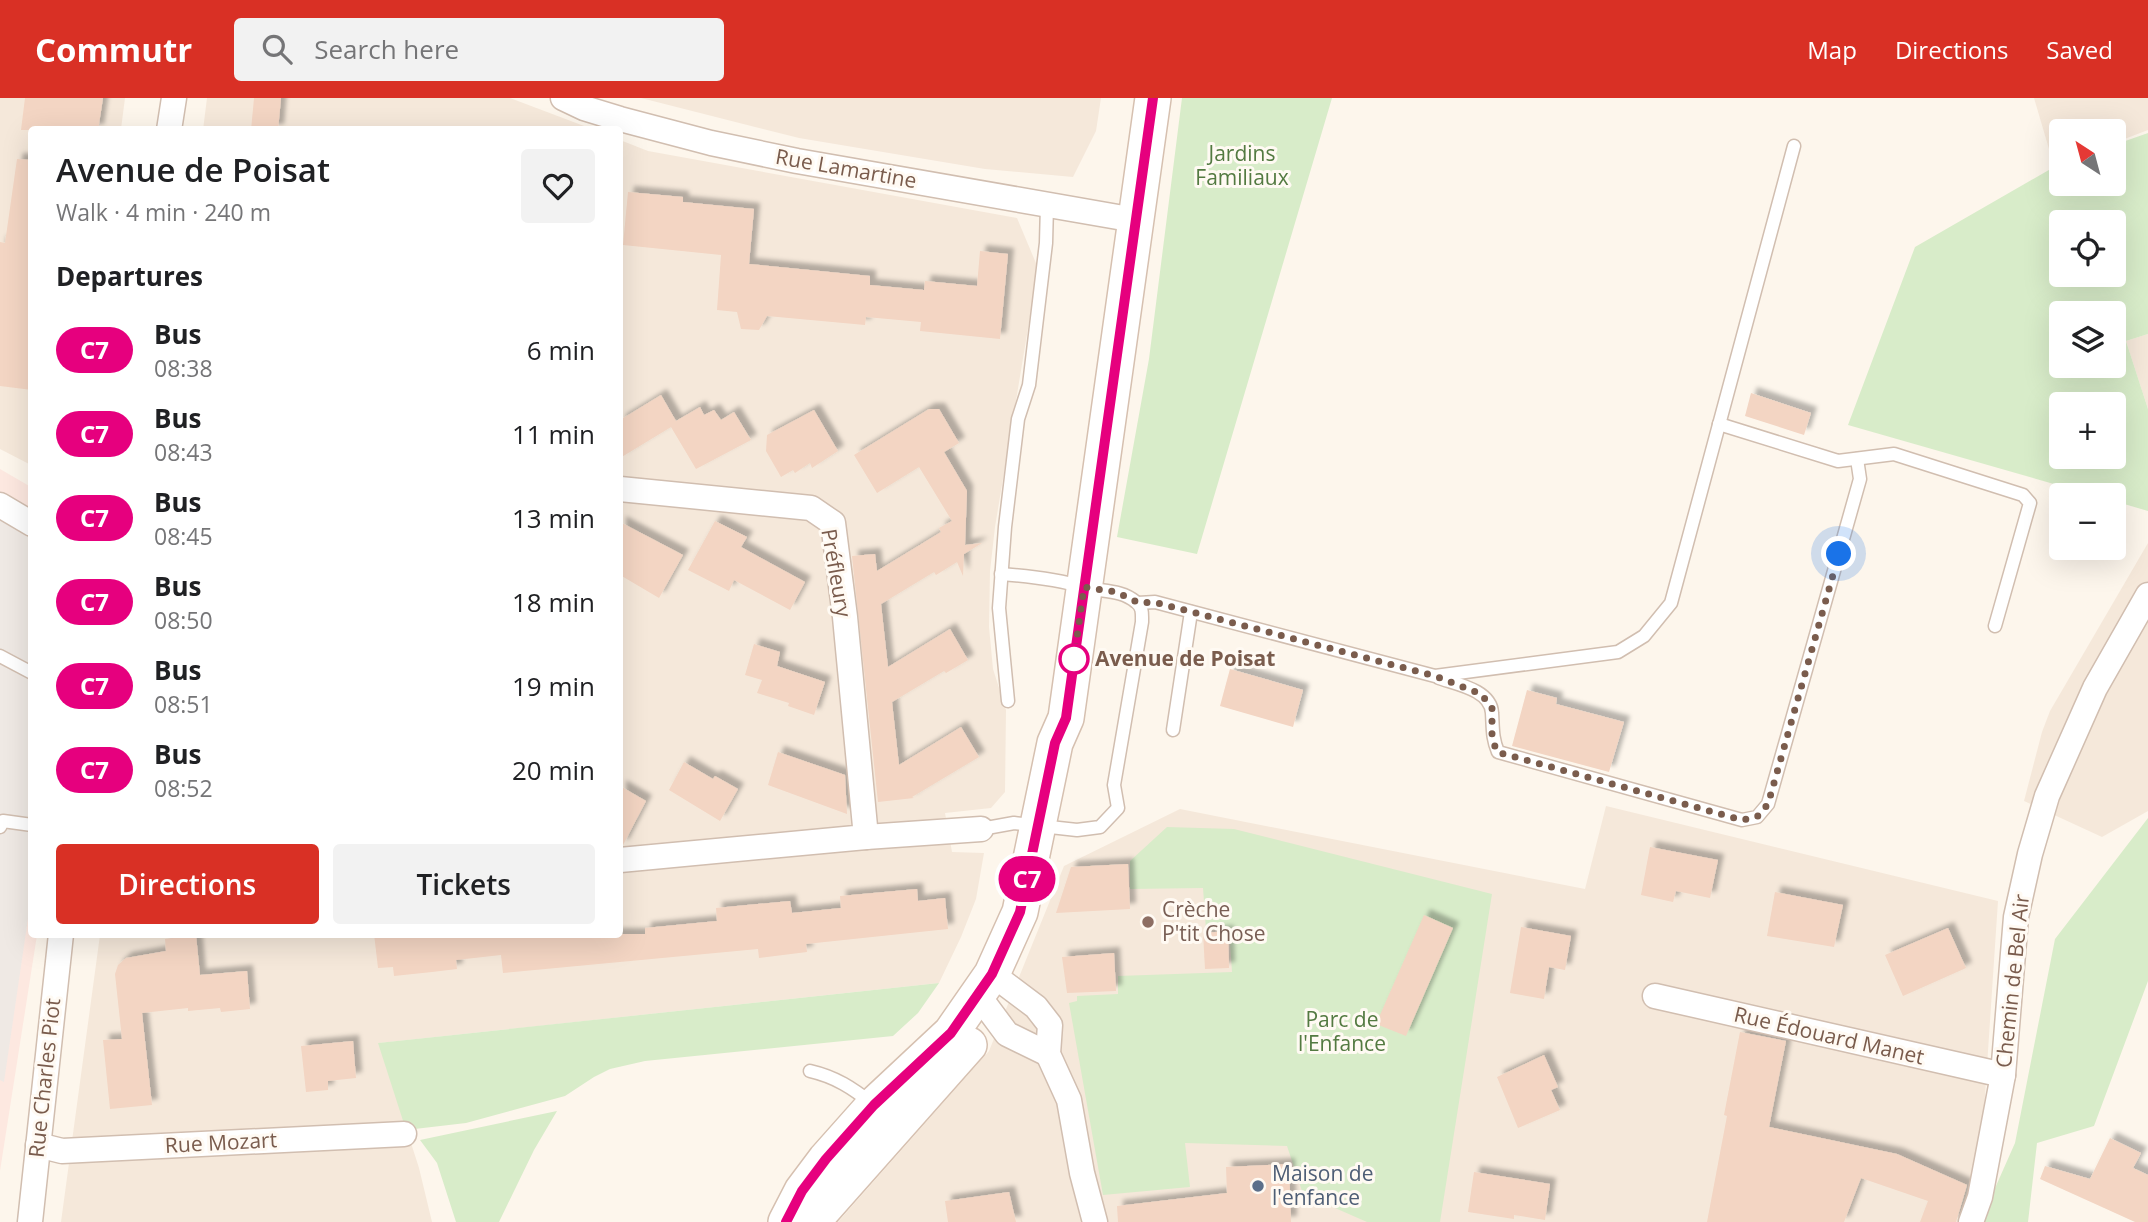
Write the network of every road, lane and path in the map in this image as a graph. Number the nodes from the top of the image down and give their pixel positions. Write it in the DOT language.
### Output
graph roads {
  1 [pos="174,98"];
  2 [pos="563,98"];
  3 [pos="1153,98"];
  4 [pos="170,126"];
  5 [pos="1794,146"];
  6 [pos="1047,205"];
  7 [pos="1135,219"];
  8 [pos="1719,424"];
  9 [pos="1857,459"];
  10 [pos="623,489"];
  11 [pos="0,505"];
  12 [pos="28,522"];
  13 [pos="1001,574"];
  14 [pos="1084,587"];
  15 [pos="2148,595"];
  16 [pos="1139,603"];
  17 [pos="1191,612"];
  18 [pos="1995,626"];
  19 [pos="0,656"];
  20 [pos="28,671"];
  21 [pos="1435,676"];
  22 [pos="1007,701"];
  23 [pos="1173,730"];
  24 [pos="28,824"];
  25 [pos="0,827"];
  26 [pos="1048,827"];
  27 [pos="981,829"];
  28 [pos="866,837"];
  29 [pos="623,860"];
  30 [pos="61,938"];
  31 [pos="992,992"];
  32 [pos="1655,996"];
  33 [pos="1048,1054"];
  34 [pos="810,1071"];
  35 [pos="2003,1075"];
  36 [pos="877,1110"];
  37 [pos="404,1134"];
  38 [pos="38,1145"];
  39 [pos="830,1181"];
  40 [pos="30,1222"];
  41 [pos="786,1222"];
  42 [pos="812,1222"];
  43 [pos="1094,1222"];
  44 [pos="1971,1222"];
  1 -- 4 [label="street"];
  2 -- 6 [label="street, Rue Lamartine"];
  3 -- 7 [label="main road"];
  5 -- 8 [label="lane"];
  6 -- 7 [label="street, Rue Lamartine"];
  6 -- 13 [label="lane"];
  7 -- 14 [label="main road"];
  8 -- 9 [label="lane"];
  8 -- 21 [label="lane"];
  9 -- 18 [label="lane"];
  9 -- 21 [label="lane"];
  10 -- 28 [label="street, Préfleury"];
  11 -- 12 [label="street"];
  13 -- 14 [label="lane"];
  13 -- 22 [label="lane"];
  14 -- 16 [label="lane"];
  14 -- 26 [label="main road"];
  15 -- 35 [label="street, Chemin de Bel Air"];
  16 -- 17 [label="lane"];
  16 -- 26 [label="lane"];
  17 -- 21 [label="lane"];
  17 -- 23 [label="lane"];
  19 -- 20 [label="lane"];
  24 -- 25 [label="lane"];
  26 -- 27 [label="lane"];
  26 -- 31 [label="main road"];
  27 -- 28 [label="street"];
  28 -- 29 [label="street"];
  30 -- 38 [label="street, Rue Charles Piot"];
  31 -- 33 [label="street"];
  31 -- 33 [label="street"];
  31 -- 36 [label="main road"];
  31 -- 42 [label="main road"];
  32 -- 35 [label="street, Rue Édouard Manet"];
  33 -- 43 [label="street"];
  34 -- 36 [label="lane"];
  35 -- 44 [label="street, Chemin de Bel Air"];
  36 -- 41 [label="main road"];
  37 -- 38 [label="street, Rue Mozart"];
  38 -- 40 [label="street, Rue Charles Piot"];
  39 -- 42 [label="lane"];
}
